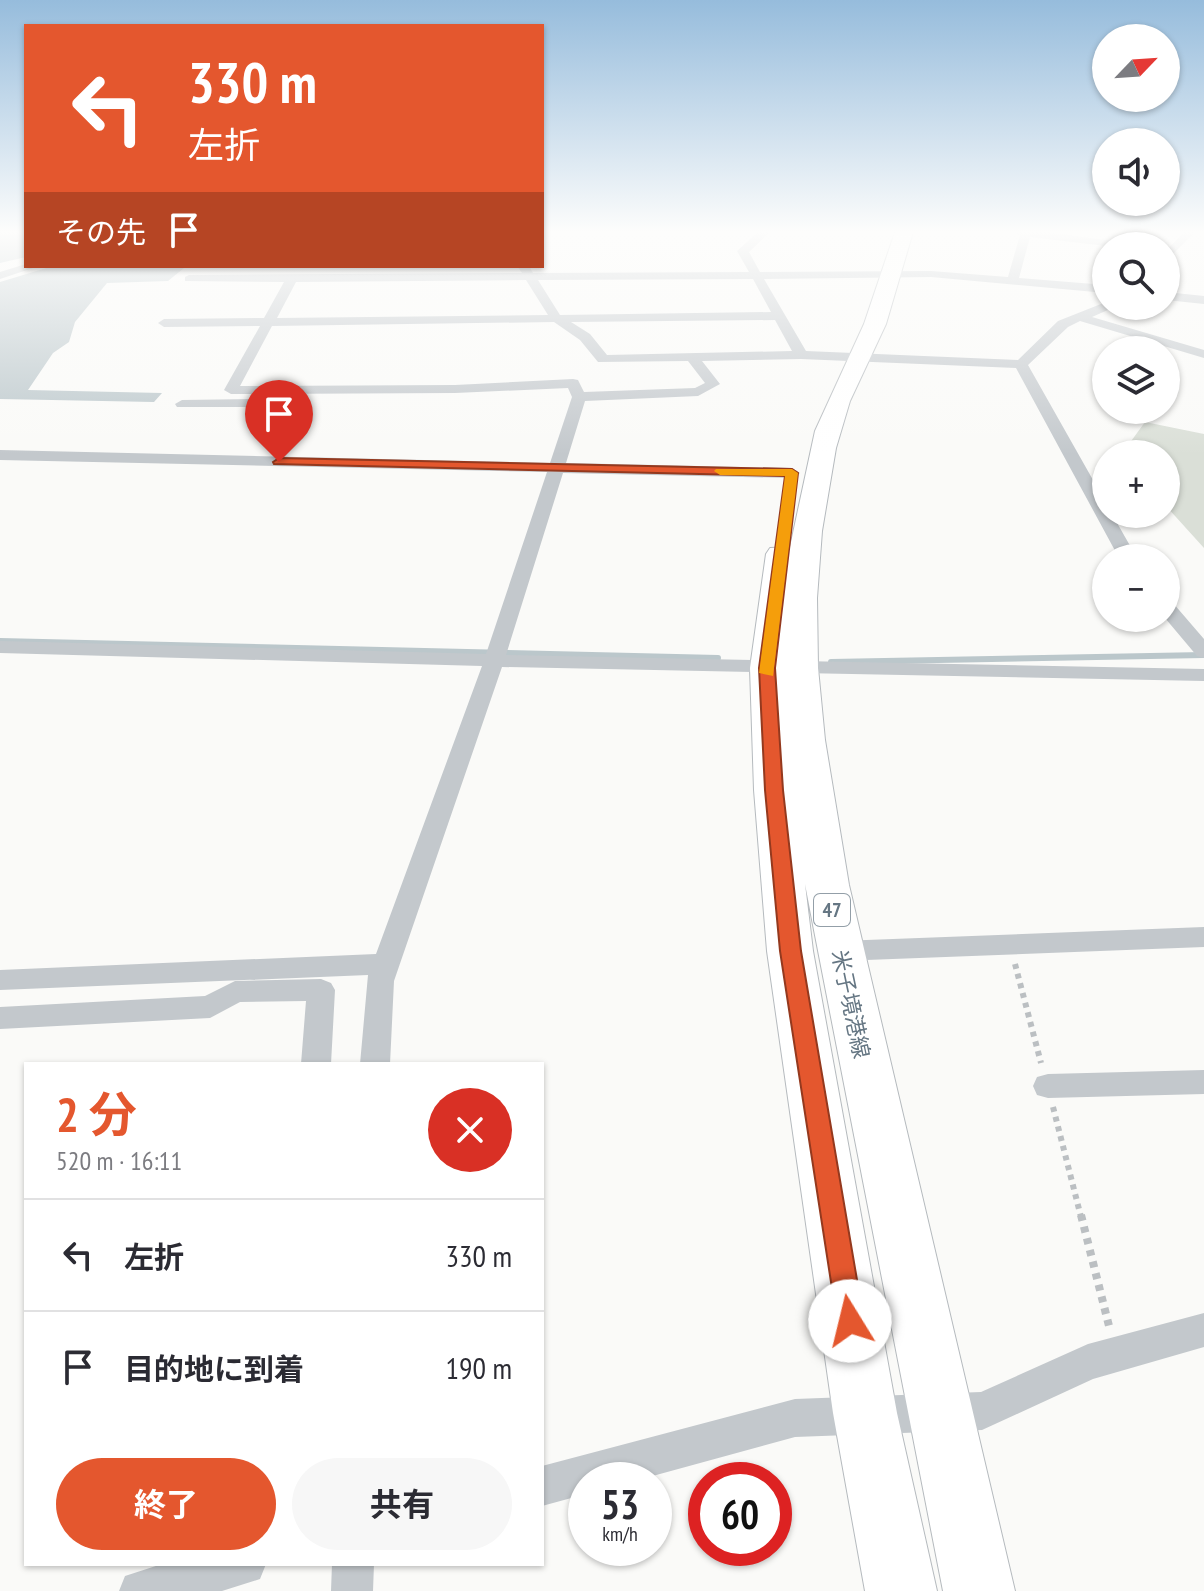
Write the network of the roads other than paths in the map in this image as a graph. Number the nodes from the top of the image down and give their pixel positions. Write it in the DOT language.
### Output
graph roads {
  1 [pos="277,306"];
  2 [pos="549,306"];
  3 [pos="774,306"];
  4 [pos="880,306"];
  5 [pos="1092,313"];
  6 [pos="779,316"];
  7 [pos="556,318"];
  8 [pos="1083,318"];
  9 [pos="270,320"];
  10 [pos="164,323"];
  11 [pos="1204,354"];
  12 [pos="834,356"];
  13 [pos="692,358"];
  14 [pos="1021,364"];
  15 [pos="578,394"];
  16 [pos="282,397"];
  17 [pos="182,404"];
  18 [pos="0,455"];
  19 [pos="557,468"];
  20 [pos="792,473"];
  21 [pos="1119,544"];
  22 [pos="1180,624"];
  23 [pos="0,647"];
  24 [pos="1204,652"];
  25 [pos="495,658"];
  26 [pos="785,668"];
  27 [pos="1204,675"];
  28 [pos="1204,937"];
  29 [pos="840,951"];
  30 [pos="386,964"];
  31 [pos="0,980"];
  32 [pos="0,1018"];
  33 [pos="316,1062"];
  34 [pos="375,1062"];
  35 [pos="1204,1082"];
  36 [pos="1048,1086"];
  37 [pos="1204,1330"];
  38 [pos="938,1412"];
  39 [pos="865,1413"];
  40 [pos="544,1485"];
  41 [pos="237,1566"];
  42 [pos="353,1566"];
  43 [pos="140,1591"];
  44 [pos="352,1591"];
  45 [pos="901,1591"];
  46 [pos="979,1591"];
  1 -- 9 [label="street"];
  2 -- 7 [label="street"];
  3 -- 6 [label="street"];
  4 -- 12 [label="main road, 米子境港線 / 47"];
  5 -- 8 [label="street"];
  6 -- 7 [label="street"];
  6 -- 12 [label="street"];
  7 -- 9 [label="street"];
  7 -- 13 [label="street"];
  8 -- 11 [label="street"];
  8 -- 14 [label="street"];
  9 -- 10 [label="street"];
  9 -- 16 [label="street"];
  12 -- 13 [label="street"];
  12 -- 14 [label="street"];
  12 -- 20 [label="main road, 米子境港線 / 47"];
  12 -- 26 [label="main road, 米子境港線 / 47"];
  13 -- 15 [label="street"];
  14 -- 21 [label="street"];
  15 -- 16 [label="street"];
  15 -- 19 [label="street"];
  16 -- 17 [label="street"];
  18 -- 19 [label="street"];
  19 -- 20 [label="street"];
  19 -- 25 [label="street"];
  20 -- 26 [label="main road, 米子境港線 / 47"];
  22 -- 24 [label="street"];
  23 -- 25 [label="street"];
  25 -- 26 [label="street"];
  25 -- 30 [label="street"];
  26 -- 27 [label="street"];
  26 -- 29 [label="main road, 米子境港線 / 47"];
  26 -- 39 [label="main road, 米子境港線 / 47"];
  28 -- 29 [label="street"];
  29 -- 38 [label="main road, 米子境港線 / 47"];
  30 -- 31 [label="street"];
  30 -- 34 [label="street"];
  32 -- 33 [label="street"];
  35 -- 36 [label="street"];
  37 -- 38 [label="street"];
  38 -- 39 [label="street"];
  38 -- 46 [label="main road, 米子境港線 / 47"];
  39 -- 40 [label="street"];
  39 -- 45 [label="main road, 米子境港線 / 47"];
  41 -- 43 [label="street"];
  42 -- 44 [label="street"];
}
